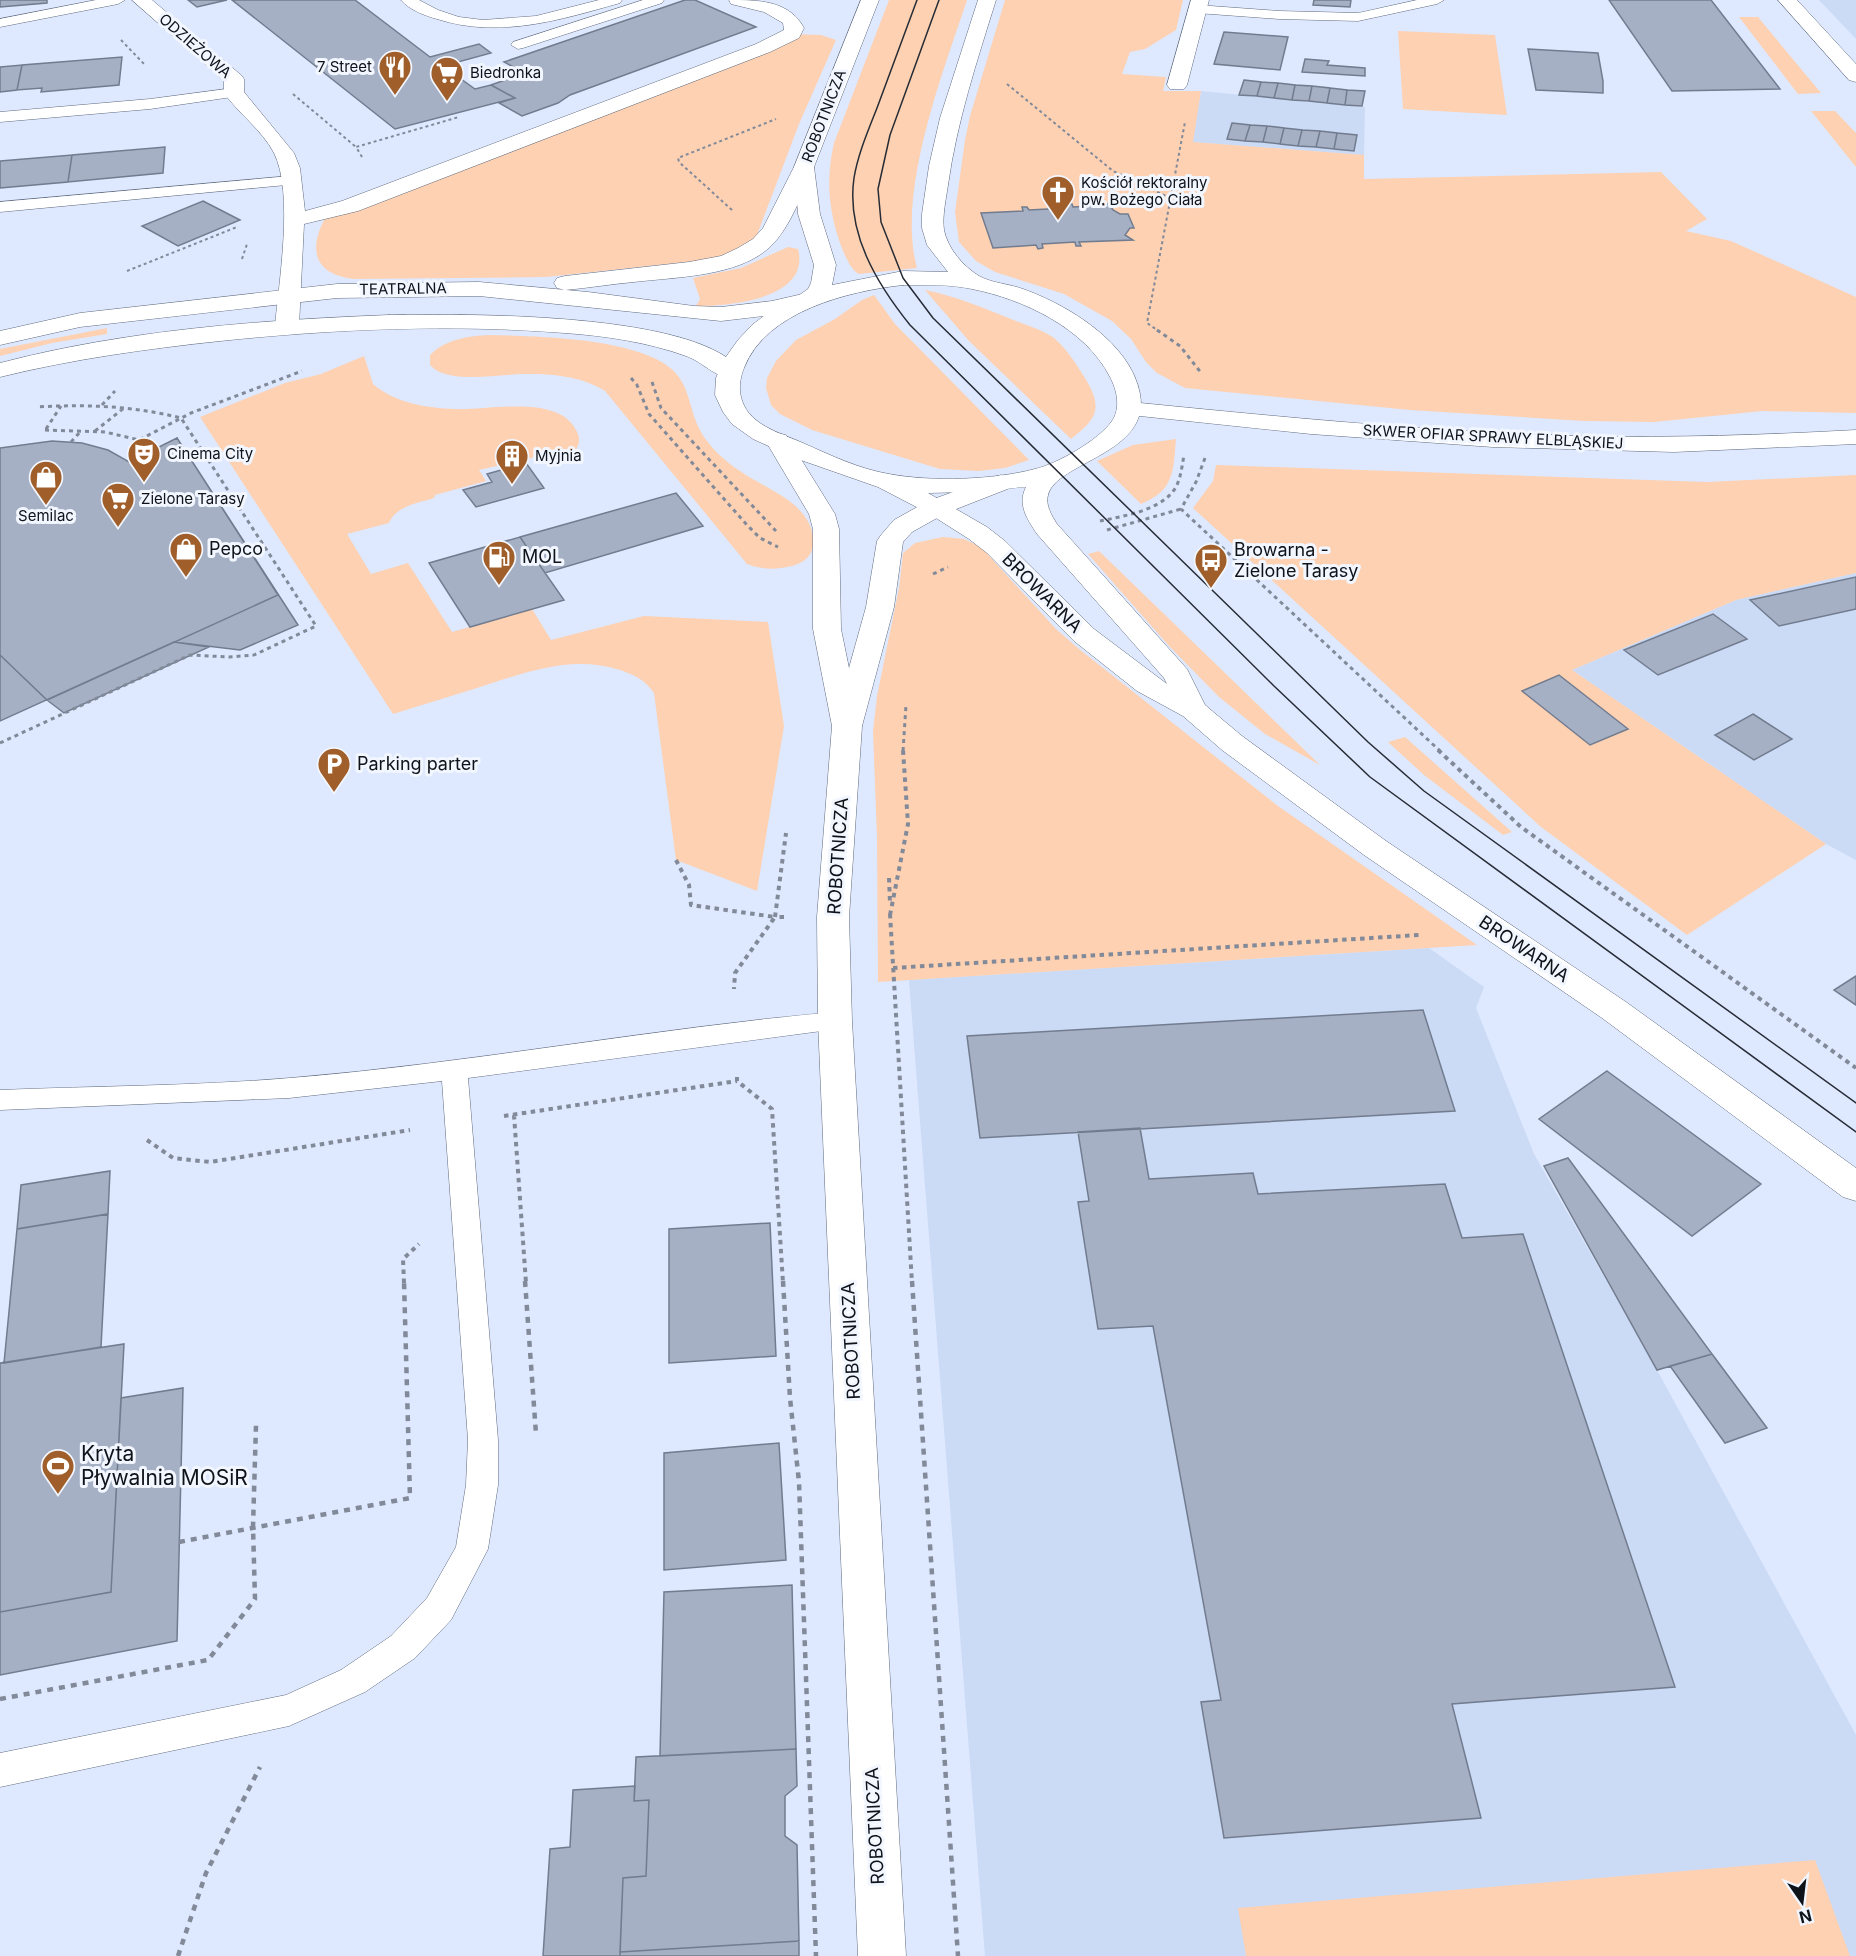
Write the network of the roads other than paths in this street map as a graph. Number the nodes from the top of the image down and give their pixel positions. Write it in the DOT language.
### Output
graph roads {
  1 [pos="118,0"];
  2 [pos="141,0"];
  3 [pos="408,0"];
  4 [pos="615,0"];
  5 [pos="657,0"];
  6 [pos="738,0"];
  7 [pos="870,0"];
  8 [pos="987,0"];
  9 [pos="1437,0"];
  10 [pos="1787,0"];
  11 [pos="1199,4"];
  12 [pos="0,23"];
  13 [pos="518,45"];
  14 [pos="1856,76"];
  15 [pos="1177,85"];
  16 [pos="234,93"];
  17 [pos="0,117"];
  18 [pos="804,167"];
  19 [pos="291,181"];
  20 [pos="0,207"];
  21 [pos="294,219"];
  22 [pos="973,282"];
  23 [pos="479,289"];
  24 [pos="288,294"];
  25 [pos="807,300"];
  26 [pos="287,326"];
  27 [pos="0,338"];
  28 [pos="0,370"];
  29 [pos="730,372"];
  30 [pos="1130,409"];
  31 [pos="1856,437"];
  32 [pos="777,440"];
  33 [pos="1049,473"];
  34 [pos="887,482"];
  35 [pos="1001,483"];
  36 [pos="937,507"];
  37 [pos="1193,710"];
  38 [pos="847,726"];
  39 [pos="835,1021"];
  40 [pos="454,1070"];
  41 [pos="66,1098"];
  42 [pos="0,1100"];
  43 [pos="0,1117"];
  44 [pos="1856,1187"];
  45 [pos="0,1770"];
  46 [pos="882,1956"];
  1 -- 12 [label="lane"];
  2 -- 16 [label="street, ODZIEŻOWA"];
  3 -- 4 [label="lane"];
  5 -- 13 [label="lane"];
  6 -- 21 [label="street"];
  7 -- 18 [label="street, ROBOTNICZA"];
  8 -- 22 [label="street"];
  9 -- 11 [label="lane"];
  10 -- 14 [label="street"];
  11 -- 15 [label="street"];
  16 -- 17 [label="lane"];
  16 -- 19 [label="street, ODZIEŻOWA"];
  18 -- 23 [label="street"];
  18 -- 25 [label="street, ROBOTNICZA"];
  19 -- 20 [label="lane"];
  19 -- 21 [label="street, ODZIEŻOWA"];
  21 -- 24 [label="street, ODZIEŻOWA"];
  22 -- 25 [label="street"];
  22 -- 30 [label="street"];
  23 -- 24 [label="street, TEATRALNA"];
  23 -- 25 [label="street, TEATRALNA"];
  24 -- 26 [label="street, ODZIEŻOWA"];
  24 -- 27 [label="street, TEATRALNA"];
  25 -- 29 [label="street"];
  26 -- 28 [label="street, TEATRALNA"];
  26 -- 29 [label="street, TEATRALNA"];
  29 -- 32 [label="street"];
  30 -- 31 [label="street, SKWER OFIAR SPRAWY ELBLĄSKIEJ"];
  30 -- 33 [label="street"];
  32 -- 34 [label="street"];
  32 -- 38 [label="street, ROBOTNICZA"];
  33 -- 35 [label="street"];
  33 -- 37 [label="street, BROWARNA"];
  34 -- 35 [label="street"];
  34 -- 36 [label="street, BROWARNA"];
  35 -- 36 [label="street, ROBOTNICZA"];
  36 -- 37 [label="street, BROWARNA"];
  36 -- 38 [label="street, ROBOTNICZA"];
  37 -- 44 [label="street, BROWARNA"];
  38 -- 39 [label="street, ROBOTNICZA"];
  39 -- 40 [label="lane"];
  39 -- 46 [label="street, ROBOTNICZA"];
  40 -- 41 [label="lane"];
  40 -- 45 [label="lane"];
  41 -- 42 [label="lane"];
  41 -- 43 [label="lane"];
}
